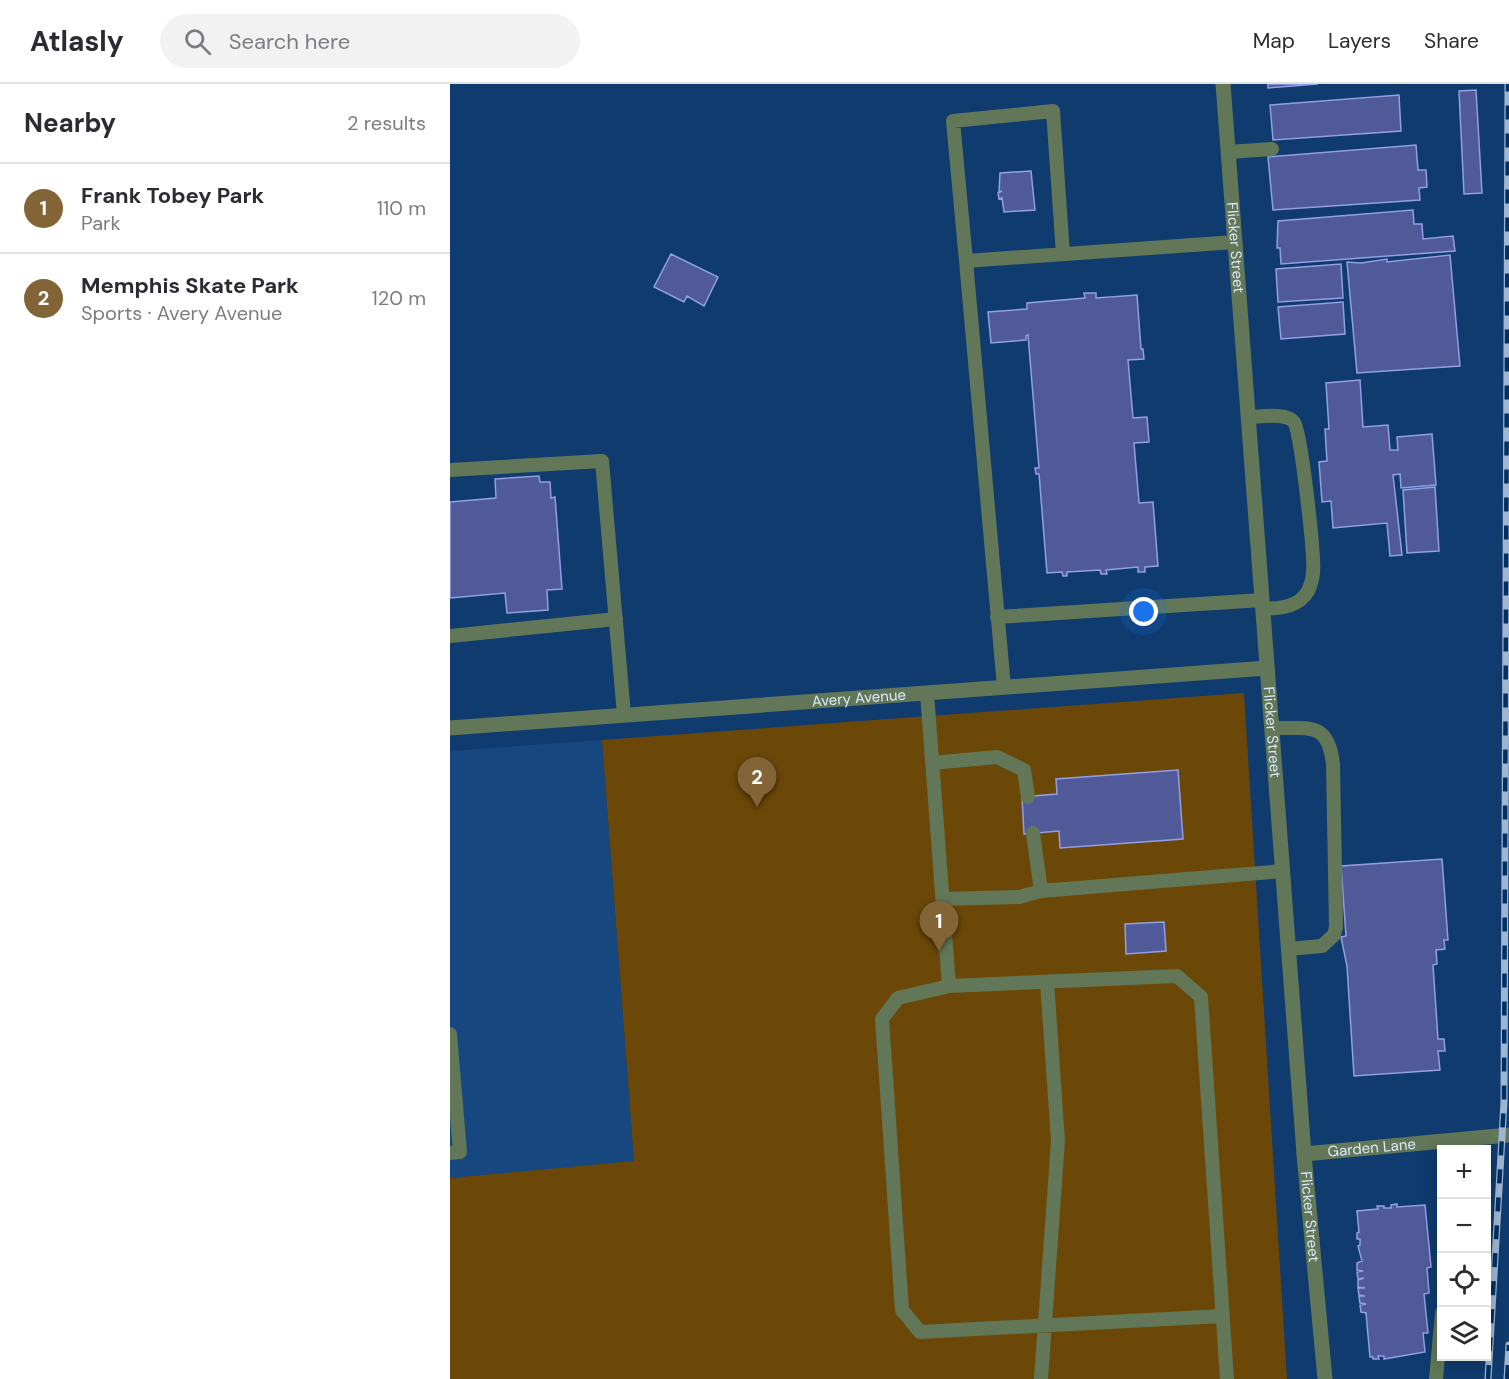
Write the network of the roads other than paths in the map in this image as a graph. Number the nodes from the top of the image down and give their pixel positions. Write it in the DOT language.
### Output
graph roads {
  1 [pos="1223,84"];
  2 [pos="1272,149"];
  3 [pos="1228,152"];
  4 [pos="1235,242"];
  5 [pos="1063,254"];
  6 [pos="966,261"];
  7 [pos="1249,417"];
  8 [pos="450,470"];
  9 [pos="1263,605"];
  10 [pos="997,616"];
  11 [pos="616,619"];
  12 [pos="450,636"];
  13 [pos="1267,668"];
  14 [pos="1004,687"];
  15 [pos="927,693"];
  16 [pos="624,715"];
  17 [pos="450,728"];
  18 [pos="1272,728"];
  19 [pos="932,763"];
  20 [pos="1028,797"];
  21 [pos="1033,833"];
  22 [pos="1283,871"];
  23 [pos="1041,891"];
  24 [pos="943,899"];
  25 [pos="1288,949"];
  26 [pos="1047,982"];
  27 [pos="949,986"];
  28 [pos="450,1034"];
  29 [pos="1509,1135"];
  30 [pos="1445,1145"];
  31 [pos="1437,1146"];
  32 [pos="450,1153"];
  33 [pos="1304,1154"];
  34 [pos="1223,1316"];
  35 [pos="1045,1325"];
  36 [pos="1438,1361"];
  37 [pos="1041,1379"];
  38 [pos="1227,1379"];
  39 [pos="1325,1379"];
  40 [pos="1436,1379"];
  1 -- 3 [label="street, Flicker Street"];
  2 -- 3 [label="lane"];
  3 -- 4 [label="street, Flicker Street"];
  4 -- 5 [label="lane"];
  4 -- 7 [label="street, Flicker Street"];
  5 -- 6 [label="lane"];
  5 -- 6 [label="lane"];
  6 -- 10 [label="lane"];
  7 -- 9 [label="street, Flicker Street"];
  7 -- 9 [label="lane"];
  8 -- 11 [label="lane"];
  9 -- 10 [label="lane"];
  9 -- 13 [label="street, Flicker Street"];
  10 -- 14 [label="lane"];
  11 -- 12 [label="lane"];
  11 -- 16 [label="lane"];
  13 -- 14 [label="street, Avery Avenue"];
  13 -- 18 [label="street, Flicker Street"];
  14 -- 15 [label="street, Avery Avenue"];
  15 -- 16 [label="street, Avery Avenue"];
  15 -- 19 [label="lane"];
  16 -- 17 [label="street, Avery Avenue"];
  18 -- 22 [label="street, Flicker Street"];
  18 -- 25 [label="lane"];
  19 -- 20 [label="lane"];
  19 -- 24 [label="lane"];
  21 -- 23 [label="lane"];
  22 -- 23 [label="lane"];
  22 -- 25 [label="street, Flicker Street"];
  23 -- 24 [label="lane"];
  24 -- 27 [label="lane"];
  25 -- 33 [label="street, Flicker Street"];
  26 -- 27 [label="lane"];
  26 -- 34 [label="lane"];
  26 -- 35 [label="lane"];
  27 -- 35 [label="lane"];
  28 -- 32 [label="lane"];
  29 -- 30 [label="street, Garden Lane"];
  31 -- 33 [label="street, Garden Lane"];
  33 -- 39 [label="street, Flicker Street"];
  34 -- 35 [label="lane"];
  34 -- 38 [label="lane"];
  35 -- 37 [label="lane"];
  36 -- 40 [label="lane"];
}
